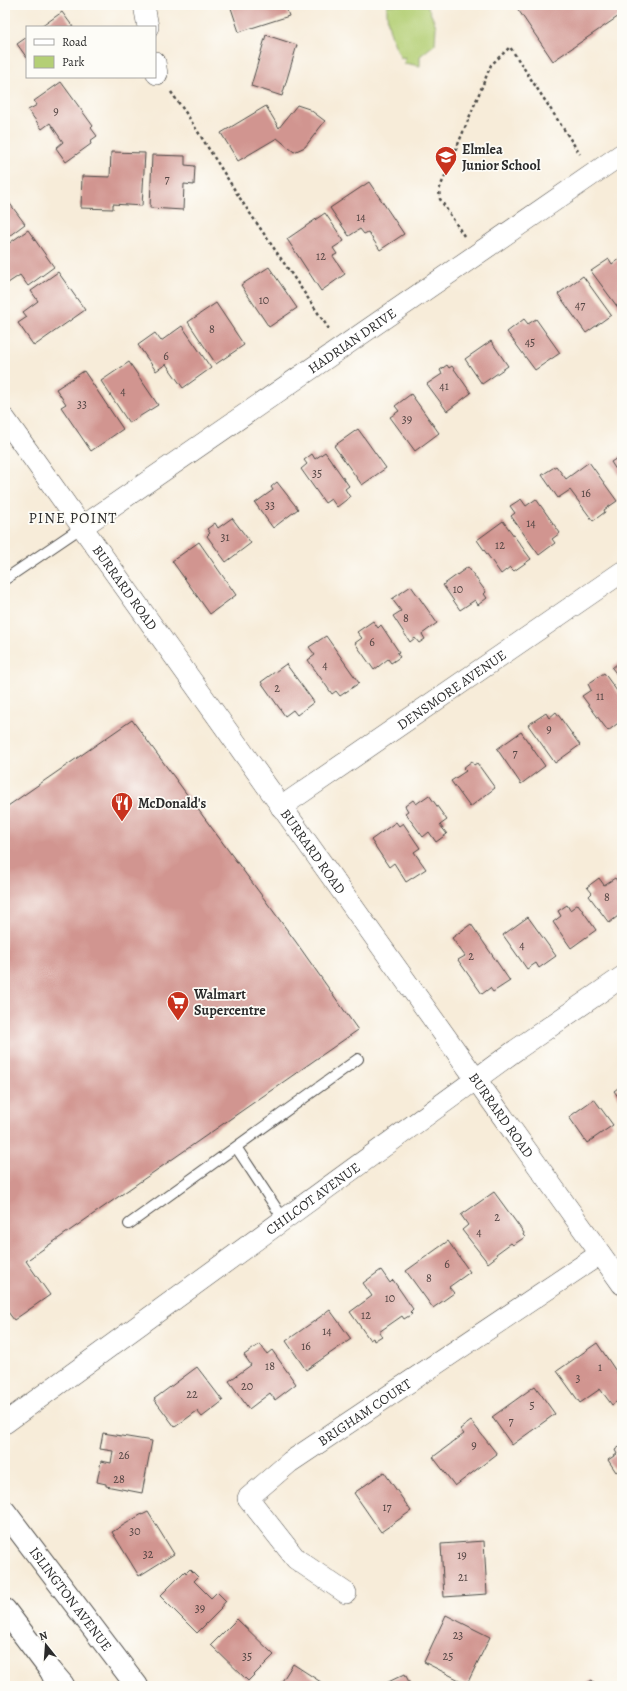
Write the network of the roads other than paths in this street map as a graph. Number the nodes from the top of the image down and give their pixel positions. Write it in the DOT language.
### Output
graph roads {
  1 [pos="144,5"];
  2 [pos="148,26"];
  3 [pos="622,154"];
  4 [pos="5,419"];
  5 [pos="82,526"];
  6 [pos="622,572"];
  7 [pos="7,578"];
  8 [pos="281,806"];
  9 [pos="622,977"];
  10 [pos="358,1059"];
  11 [pos="476,1080"];
  12 [pos="236,1147"];
  13 [pos="284,1220"];
  14 [pos="129,1224"];
  15 [pos="600,1254"];
  16 [pos="622,1284"];
  17 [pos="5,1424"];
  18 [pos="5,1512"];
  19 [pos="346,1593"];
  20 [pos="5,1610"];
  21 [pos="58,1681"];
  22 [pos="136,1686"];
  1 -- 2 [label="street"];
  3 -- 5 [label="street, HADRIAN DRIVE"];
  4 -- 5 [label="street, BURRARD ROAD"];
  5 -- 7 [label="lane"];
  5 -- 8 [label="street, BURRARD ROAD"];
  6 -- 8 [label="street, DENSMORE AVENUE"];
  8 -- 11 [label="street, BURRARD ROAD"];
  9 -- 11 [label="street, CHILCOT AVENUE"];
  10 -- 12 [label="lane"];
  11 -- 13 [label="street, CHILCOT AVENUE"];
  11 -- 15 [label="street, BURRARD ROAD"];
  12 -- 13 [label="lane"];
  12 -- 14 [label="lane"];
  13 -- 17 [label="street, CHILCOT AVENUE"];
  15 -- 16 [label="street, BURRARD ROAD"];
  15 -- 19 [label="street, BRIGHAM COURT"];
  18 -- 22 [label="main road, ISLINGTON AVENUE"];
  20 -- 21 [label="main road"];
}
